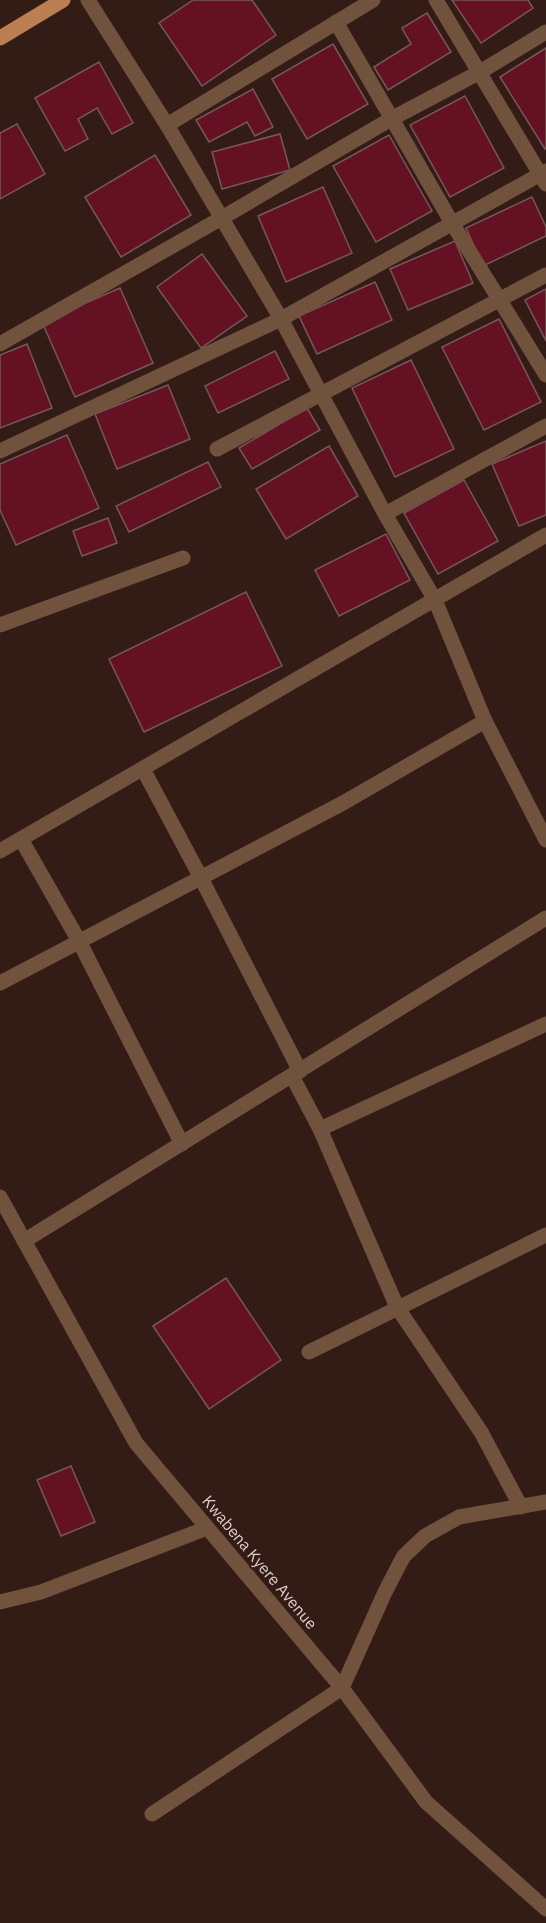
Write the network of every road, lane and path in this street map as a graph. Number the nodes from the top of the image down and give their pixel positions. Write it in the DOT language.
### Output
graph roads {
  1 [pos="63,0"];
  2 [pos="88,0"];
  3 [pos="373,0"];
  4 [pos="436,0"];
  5 [pos="336,22"];
  6 [pos="546,32"];
  7 [pos="0,38"];
  8 [pos="480,72"];
  9 [pos="391,119"];
  10 [pos="167,125"];
  11 [pos="544,176"];
  12 [pos="220,219"];
  13 [pos="452,224"];
  14 [pos="546,276"];
  15 [pos="500,299"];
  16 [pos="280,319"];
  17 [pos="0,344"];
  18 [pos="546,375"];
  19 [pos="320,393"];
  20 [pos="546,426"];
  21 [pos="217,449"];
  22 [pos="0,452"];
  23 [pos="386,514"];
  24 [pos="546,535"];
  25 [pos="183,558"];
  26 [pos="435,600"];
  27 [pos="0,625"];
  28 [pos="485,721"];
  29 [pos="142,769"];
  30 [pos="21,839"];
  31 [pos="546,840"];
  32 [pos="0,851"];
  33 [pos="201,878"];
  34 [pos="546,918"];
  35 [pos="79,942"];
  36 [pos="0,983"];
  37 [pos="546,1024"];
  38 [pos="296,1074"];
  39 [pos="320,1129"];
  40 [pos="182,1144"];
  41 [pos="0,1197"];
  42 [pos="546,1235"];
  43 [pos="24,1241"];
  44 [pos="398,1307"];
  45 [pos="309,1352"];
  46 [pos="546,1503"];
  47 [pos="520,1507"];
  48 [pos="207,1528"];
  49 [pos="0,1602"];
  50 [pos="342,1688"];
  51 [pos="152,1814"];
  52 [pos="546,1909"];
  1 -- 7 [label="main road"];
  2 -- 10 [label="street"];
  3 -- 5 [label="street"];
  4 -- 8 [label="street"];
  5 -- 9 [label="street"];
  5 -- 10 [label="street"];
  6 -- 8 [label="street"];
  8 -- 9 [label="street"];
  8 -- 11 [label="street"];
  9 -- 12 [label="street"];
  9 -- 13 [label="street"];
  10 -- 12 [label="street"];
  11 -- 13 [label="street"];
  12 -- 16 [label="street"];
  12 -- 17 [label="street"];
  13 -- 15 [label="street"];
  13 -- 16 [label="street"];
  14 -- 15 [label="street"];
  15 -- 18 [label="street"];
  15 -- 19 [label="street"];
  16 -- 19 [label="street"];
  16 -- 22 [label="street"];
  19 -- 21 [label="street"];
  19 -- 23 [label="street"];
  20 -- 23 [label="street"];
  23 -- 26 [label="street"];
  24 -- 26 [label="street"];
  25 -- 27 [label="street"];
  26 -- 28 [label="street"];
  26 -- 29 [label="street"];
  28 -- 31 [label="street"];
  28 -- 33 [label="street"];
  29 -- 30 [label="street"];
  29 -- 33 [label="street"];
  30 -- 32 [label="street"];
  30 -- 35 [label="street"];
  33 -- 35 [label="street"];
  33 -- 38 [label="street"];
  34 -- 38 [label="street"];
  35 -- 36 [label="street"];
  35 -- 40 [label="street"];
  37 -- 39 [label="street"];
  38 -- 39 [label="street"];
  38 -- 40 [label="street"];
  39 -- 44 [label="street"];
  40 -- 43 [label="street"];
  41 -- 43 [label="street, Kwabena Kyere Avenue"];
  42 -- 44 [label="street"];
  43 -- 48 [label="street, Kwabena Kyere Avenue"];
  44 -- 45 [label="street"];
  44 -- 47 [label="street"];
  46 -- 47 [label="street"];
  47 -- 50 [label="street"];
  48 -- 49 [label="street"];
  48 -- 50 [label="street, Kwabena Kyere Avenue"];
  50 -- 51 [label="street"];
  50 -- 52 [label="street, Kwabena Kyere Avenue"];
}
